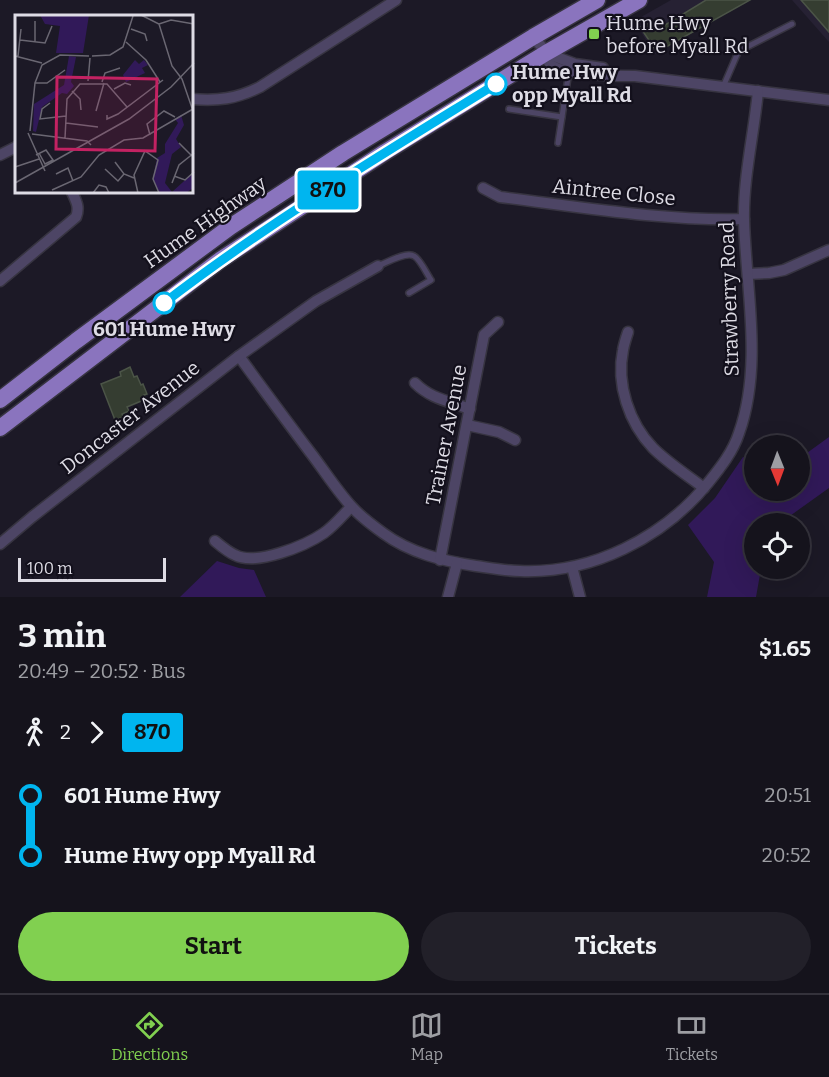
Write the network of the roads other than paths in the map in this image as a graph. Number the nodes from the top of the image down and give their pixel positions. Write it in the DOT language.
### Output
graph roads {
  1 [pos="396,0"];
  2 [pos="597,0"];
  3 [pos="639,0"];
  4 [pos="792,24"];
  5 [pos="534,37"];
  6 [pos="546,53"];
  7 [pos="569,72"];
  8 [pos="635,76"];
  9 [pos="723,87"];
  10 [pos="758,92"];
  11 [pos="194,99"];
  12 [pos="829,100"];
  13 [pos="508,109"];
  14 [pos="562,117"];
  15 [pos="558,143"];
  16 [pos="15,148"];
  17 [pos="0,155"];
  18 [pos="483,188"];
  19 [pos="73,194"];
  20 [pos="744,219"];
  21 [pos="829,250"];
  22 [pos="378,266"];
  23 [pos="748,274"];
  24 [pos="0,281"];
  25 [pos="409,293"];
  26 [pos="498,322"];
  27 [pos="628,332"];
  28 [pos="239,356"];
  29 [pos="415,383"];
  30 [pos="0,400"];
  31 [pos="470,409"];
  32 [pos="467,425"];
  33 [pos="0,428"];
  34 [pos="515,440"];
  35 [pos="704,488"];
  36 [pos="351,507"];
  37 [pos="215,541"];
  38 [pos="0,544"];
  39 [pos="440,560"];
  40 [pos="457,564"];
  41 [pos="572,567"];
  42 [pos="448,597"];
  43 [pos="580,597"];
  1 -- 11 [label="street"];
  2 -- 5 [label="highway, Hume Highway"];
  3 -- 6 [label="highway, Hume Highway"];
  4 -- 9 [label="lane"];
  5 -- 6 [label="street"];
  5 -- 30 [label="highway, Hume Highway"];
  6 -- 7 [label="street"];
  6 -- 8 [label="street"];
  6 -- 33 [label="highway, Hume Highway"];
  7 -- 8 [label="street"];
  7 -- 14 [label="lane"];
  8 -- 9 [label="street"];
  9 -- 10 [label="street"];
  10 -- 12 [label="street"];
  10 -- 20 [label="street, Strawberry Road"];
  13 -- 14 [label="lane"];
  14 -- 15 [label="lane"];
  16 -- 17 [label="street"];
  18 -- 20 [label="street, Aintree Close"];
  19 -- 24 [label="street"];
  20 -- 23 [label="street, Strawberry Road"];
  21 -- 23 [label="street"];
  22 -- 25 [label="lane"];
  22 -- 28 [label="street, Doncaster Avenue"];
  23 -- 35 [label="street, Strawberry Road"];
  26 -- 31 [label="street, Trainer Avenue"];
  27 -- 35 [label="street"];
  28 -- 36 [label="street, Strawberry Road"];
  28 -- 38 [label="street, Doncaster Avenue"];
  29 -- 31 [label="street"];
  31 -- 32 [label="street, Trainer Avenue"];
  32 -- 34 [label="street"];
  32 -- 39 [label="street, Trainer Avenue"];
  35 -- 41 [label="street, Strawberry Road"];
  36 -- 37 [label="street"];
  36 -- 39 [label="street, Strawberry Road"];
  39 -- 40 [label="street, Strawberry Road"];
  40 -- 41 [label="street, Strawberry Road"];
  40 -- 42 [label="street"];
  41 -- 43 [label="street"];
}
